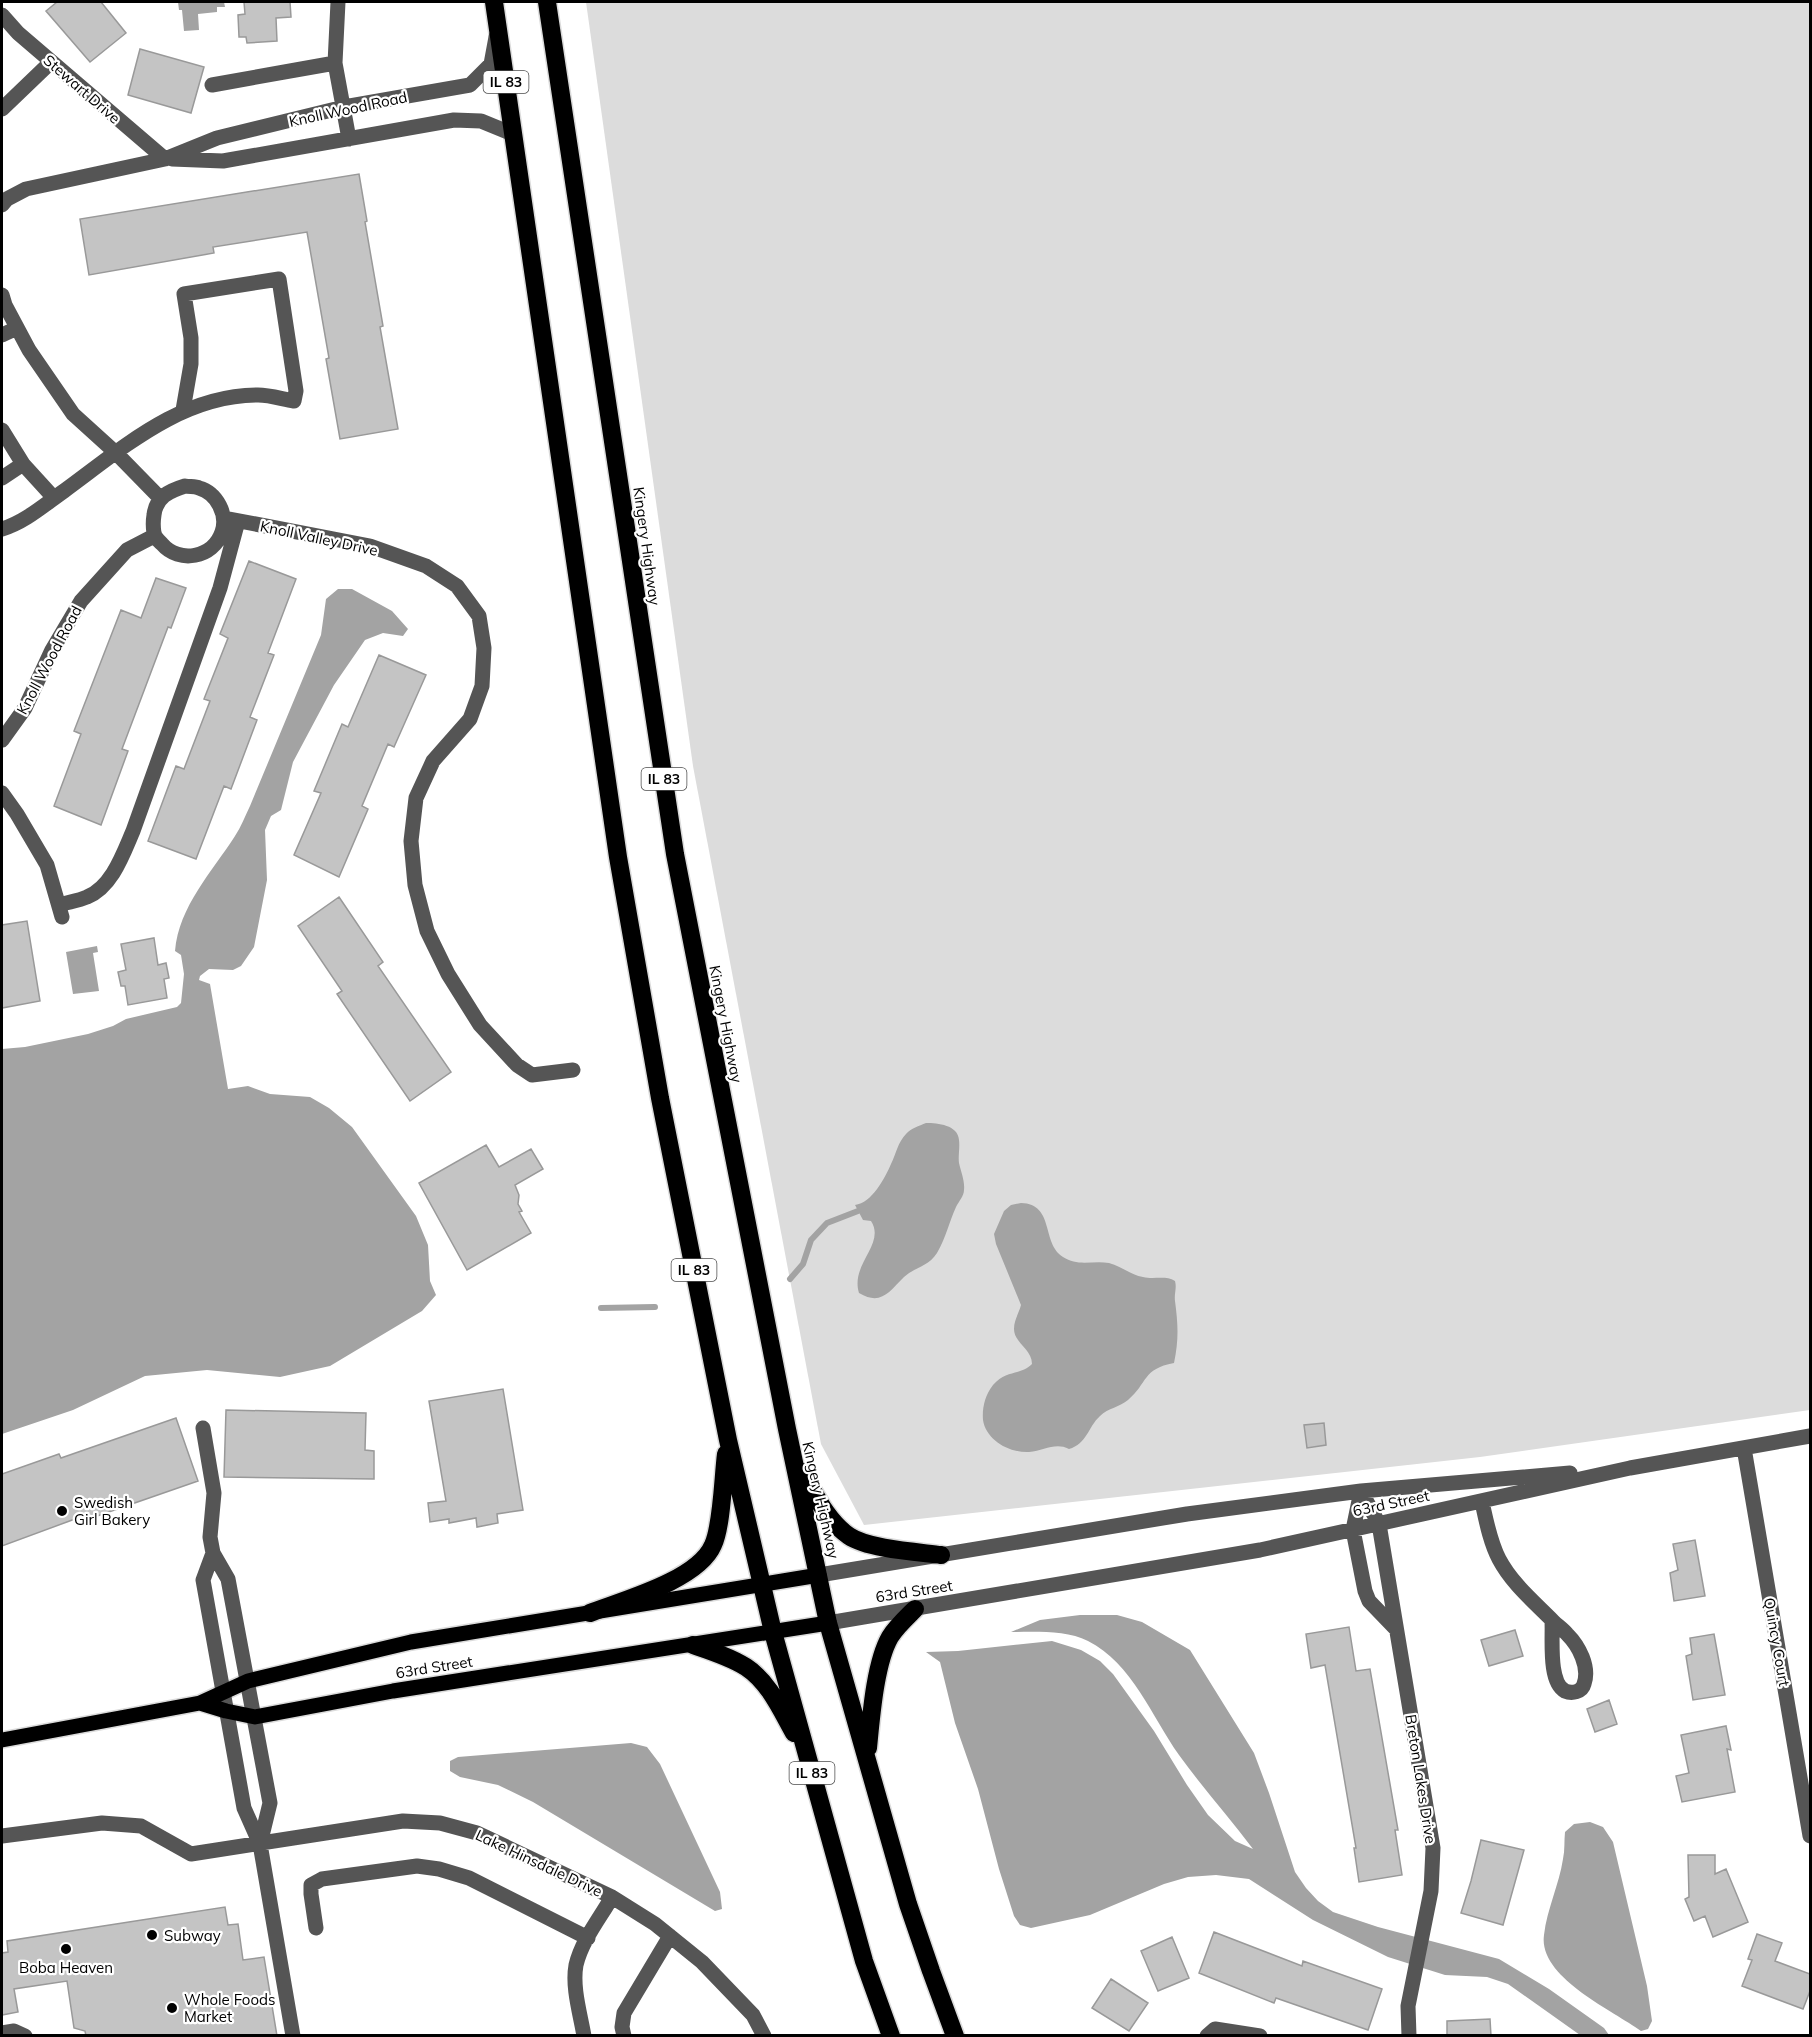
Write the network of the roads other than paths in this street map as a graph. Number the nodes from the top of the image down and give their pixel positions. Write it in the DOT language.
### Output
graph roads {
  1 [pos="339,2"];
  2 [pos="494,2"];
  3 [pos="548,2"];
  4 [pos="2,15"];
  5 [pos="498,29"];
  6 [pos="51,63"];
  7 [pos="335,63"];
  8 [pos="212,85"];
  9 [pos="344,107"];
  10 [pos="2,109"];
  11 [pos="513,134"];
  12 [pos="349,138"];
  13 [pos="165,159"];
  14 [pos="2,205"];
  15 [pos="2,295"];
  16 [pos="17,328"];
  17 [pos="2,335"];
  18 [pos="183,410"];
  19 [pos="2,430"];
  20 [pos="116,453"];
  21 [pos="23,464"];
  22 [pos="2,478"];
  23 [pos="54,498"];
  24 [pos="160,498"];
  25 [pos="231,520"];
  26 [pos="2,529"];
  27 [pos="154,536"];
  28 [pos="2,740"];
  29 [pos="2,793"];
  30 [pos="573,1070"];
  31 [pos="203,1428"];
  32 [pos="1810,1436"];
  33 [pos="728,1440"];
  34 [pos="1744,1448"];
  35 [pos="793,1457"];
  36 [pos="1630,1468"];
  37 [pos="1361,1491"];
  38 [pos="1482,1502"];
  39 [pos="1379,1524"];
  40 [pos="1353,1530"];
  41 [pos="213,1553"];
  42 [pos="941,1555"];
  43 [pos="819,1575"];
  44 [pos="762,1585"];
  45 [pos="915,1609"];
  46 [pos="590,1613"];
  47 [pos="1552,1621"];
  48 [pos="828,1623"];
  49 [pos="1396,1629"];
  50 [pos="773,1632"];
  51 [pos="693,1645"];
  52 [pos="248,1681"];
  53 [pos="222,1692"];
  54 [pos="200,1703"];
  55 [pos="226,1711"];
  56 [pos="255,1717"];
  57 [pos="2,1740"];
  58 [pos="867,1756"];
  59 [pos="808,1758"];
  60 [pos="2,1836"];
  61 [pos="1810,1836"];
  62 [pos="260,1844"];
  63 [pos="612,1897"];
  64 [pos="316,1928"];
  65 [pos="670,1936"];
  66 [pos="588,1938"];
  67 [pos="1211,2032"];
  68 [pos="2,2033"];
  69 [pos="25,2036"];
  70 [pos="293,2036"];
  71 [pos="584,2036"];
  72 [pos="624,2036"];
  73 [pos="764,2036"];
  74 [pos="891,2036"];
  75 [pos="955,2036"];
  76 [pos="1260,2036"];
  77 [pos="1408,2036"];
  1 -- 7 [label="street"];
  2 -- 5 [label="highway, IL 83"];
  3 -- 35 [label="highway, Kingery Highway / IL 83"];
  4 -- 6 [label="street, Stewart Drive"];
  5 -- 9 [label="street, Knoll Wood Road"];
  5 -- 11 [label="highway, IL 83"];
  6 -- 10 [label="street"];
  6 -- 13 [label="street, Stewart Drive"];
  7 -- 8 [label="street"];
  7 -- 9 [label="street"];
  9 -- 12 [label="street"];
  9 -- 13 [label="street, Knoll Wood Road"];
  11 -- 12 [label="street, Knoll Wood Road"];
  11 -- 33 [label="highway, IL 83"];
  12 -- 13 [label="street, Knoll Wood Road"];
  13 -- 14 [label="street, Knoll Wood Road"];
  15 -- 16 [label="street"];
  16 -- 17 [label="street"];
  16 -- 20 [label="street"];
  18 -- 18 [label="street"];
  18 -- 20 [label="street"];
  19 -- 21 [label="street"];
  20 -- 23 [label="street"];
  20 -- 24 [label="street"];
  21 -- 22 [label="street"];
  21 -- 23 [label="street"];
  23 -- 26 [label="street"];
  24 -- 25 [label="street"];
  24 -- 27 [label="street"];
  25 -- 27 [label="street"];
  25 -- 29 [label="street"];
  25 -- 30 [label="street, Knoll Valley Drive"];
  27 -- 28 [label="street, Knoll Wood Road"];
  31 -- 41 [label="street"];
  32 -- 34 [label="street, 63rd Street"];
  33 -- 44 [label="highway, IL 83"];
  33 -- 46 [label="highway"];
  34 -- 36 [label="street, 63rd Street"];
  34 -- 61 [label="street, Quincy Court"];
  35 -- 42 [label="highway"];
  35 -- 43 [label="highway, Kingery Highway / IL 83"];
  36 -- 37 [label="street, 63rd Street"];
  36 -- 38 [label="street, 63rd Street"];
  37 -- 39 [label="street, Breton Lakes Drive"];
  37 -- 40 [label="street"];
  37 -- 42 [label="street, 63rd Street"];
  38 -- 39 [label="street, 63rd Street"];
  38 -- 47 [label="street"];
  39 -- 40 [label="street, 63rd Street"];
  39 -- 49 [label="street, Breton Lakes Drive"];
  40 -- 45 [label="street, 63rd Street"];
  40 -- 49 [label="street"];
  41 -- 52 [label="street"];
  41 -- 53 [label="street"];
  42 -- 43 [label="street, 63rd Street"];
  43 -- 44 [label="main road, 63rd Street"];
  43 -- 48 [label="highway, Kingery Highway / IL 83"];
  44 -- 46 [label="main road, 63rd Street"];
  44 -- 50 [label="highway, IL 83"];
  45 -- 48 [label="street, 63rd Street"];
  45 -- 58 [label="highway"];
  46 -- 52 [label="main road, 63rd Street"];
  48 -- 50 [label="main road, 63rd Street"];
  48 -- 58 [label="highway, Kingery Highway / IL 83"];
  49 -- 77 [label="street, Breton Lakes Drive"];
  50 -- 51 [label="main road, 63rd Street"];
  50 -- 59 [label="highway, IL 83"];
  51 -- 56 [label="main road, 63rd Street"];
  51 -- 59 [label="highway"];
  52 -- 53 [label="main road, 63rd Street"];
  52 -- 56 [label="street"];
  53 -- 54 [label="main road, 63rd Street"];
  53 -- 55 [label="street"];
  54 -- 55 [label="main road, 63rd Street"];
  54 -- 57 [label="main road, 63rd Street"];
  55 -- 56 [label="main road, 63rd Street"];
  55 -- 62 [label="street"];
  56 -- 62 [label="street"];
  58 -- 75 [label="highway, Kingery Highway / IL 83"];
  59 -- 74 [label="highway, IL 83"];
  60 -- 62 [label="street, Lake Hinsdale Drive"];
  62 -- 63 [label="street, Lake Hinsdale Drive"];
  62 -- 70 [label="street"];
  63 -- 65 [label="street, Lake Hinsdale Drive"];
  63 -- 66 [label="street"];
  64 -- 66 [label="street"];
  65 -- 72 [label="street"];
  65 -- 73 [label="street, Lake Hinsdale Drive"];
  66 -- 71 [label="street"];
  67 -- 76 [label="street"];
  68 -- 69 [label="street"];
}
